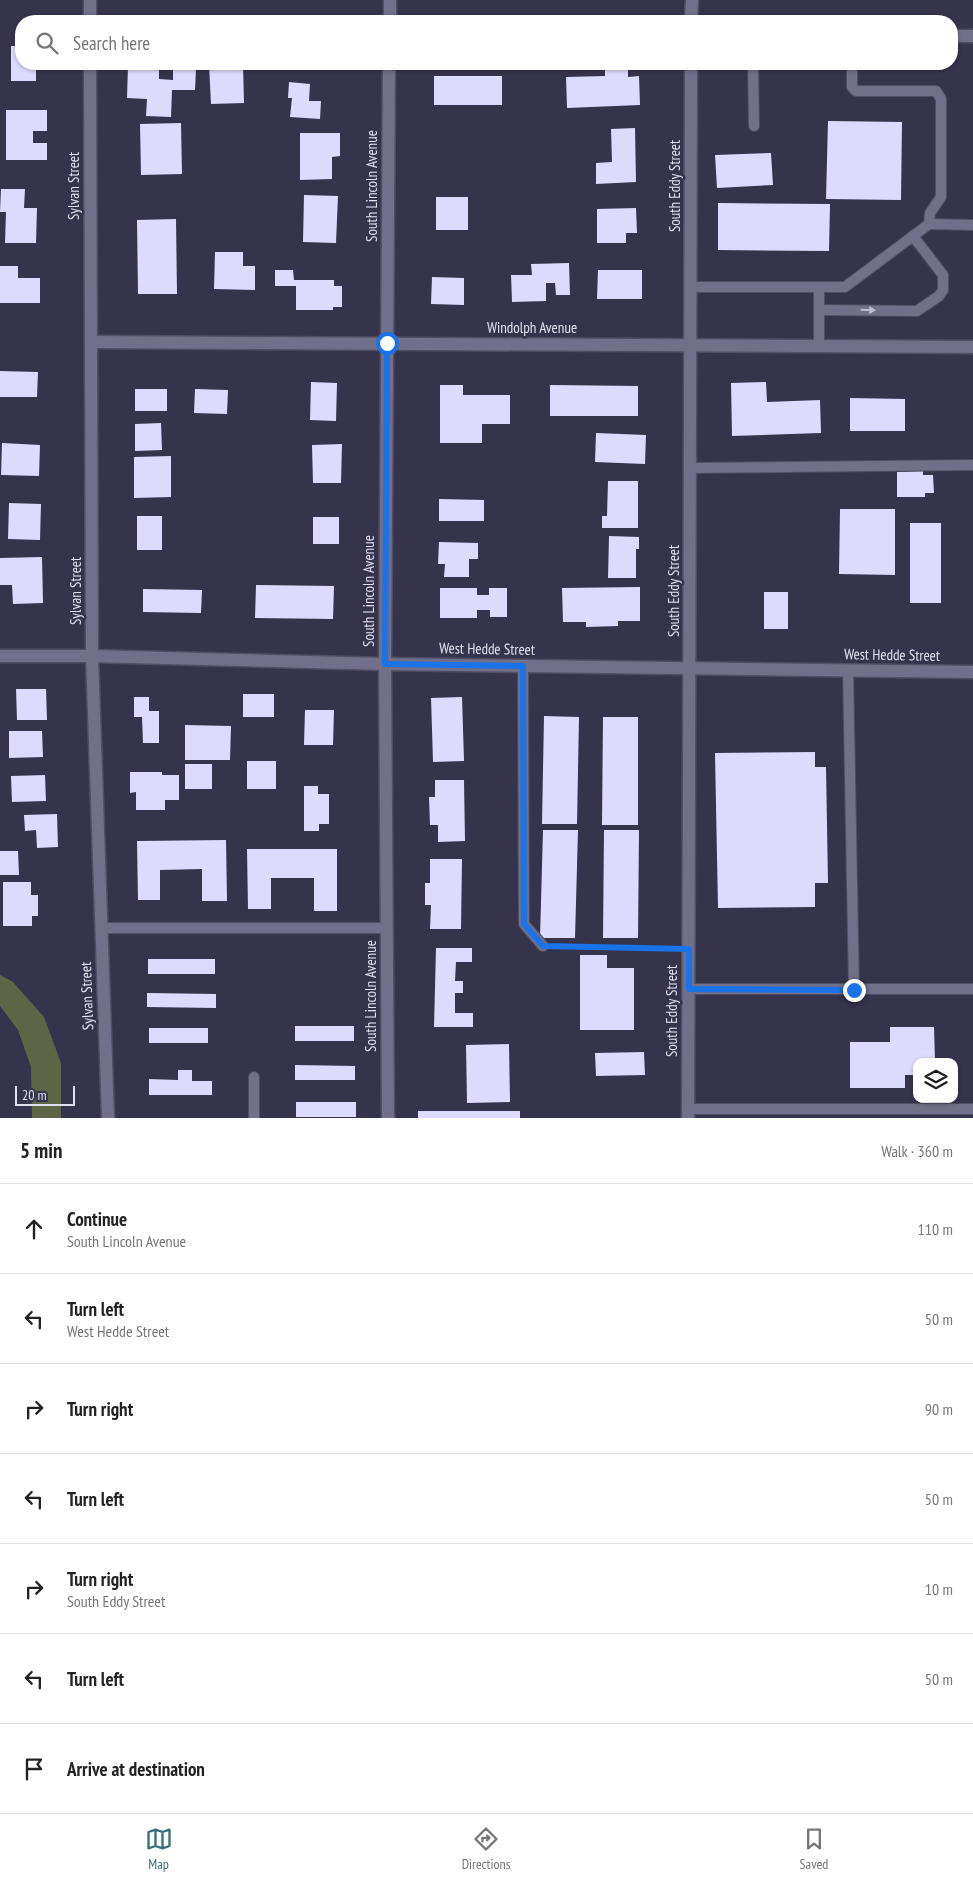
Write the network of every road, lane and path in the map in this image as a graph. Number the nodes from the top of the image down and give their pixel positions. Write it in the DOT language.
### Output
graph roads {
  1 [pos="90,0"];
  2 [pos="390,0"];
  3 [pos="692,0"];
  4 [pos="90,15"];
  5 [pos="390,15"];
  6 [pos="692,15"];
  7 [pos="958,36"];
  8 [pos="973,36"];
  9 [pos="90,70"];
  10 [pos="389,70"];
  11 [pos="691,70"];
  12 [pos="753,70"];
  13 [pos="852,70"];
  14 [pos="754,126"];
  15 [pos="929,224"];
  16 [pos="973,225"];
  17 [pos="913,236"];
  18 [pos="691,287"];
  19 [pos="819,287"];
  20 [pos="819,310"];
  21 [pos="91,342"];
  22 [pos="387,343"];
  23 [pos="691,345"];
  24 [pos="819,346"];
  25 [pos="973,347"];
  26 [pos="973,465"];
  27 [pos="690,468"];
  28 [pos="0,656"];
  29 [pos="92,656"];
  30 [pos="385,664"];
  31 [pos="523,666"];
  32 [pos="690,668"];
  33 [pos="848,670"];
  34 [pos="973,672"];
  35 [pos="101,928"];
  36 [pos="387,928"];
  37 [pos="543,946"];
  38 [pos="689,949"];
  39 [pos="689,989"];
  40 [pos="973,989"];
  41 [pos="854,990"];
  42 [pos="254,1077"];
  43 [pos="973,1109"];
  44 [pos="688,1113"];
  45 [pos="108,1118"];
  46 [pos="254,1118"];
  47 [pos="388,1118"];
  1 -- 4 [label="street"];
  2 -- 5 [label="street"];
  3 -- 6 [label="street"];
  7 -- 8 [label="street"];
  9 -- 21 [label="street, Sylvan Street"];
  10 -- 22 [label="street, South Lincoln Avenue"];
  11 -- 18 [label="street, South Eddy Street"];
  12 -- 14 [label="lane"];
  13 -- 15 [label="lane"];
  15 -- 16 [label="lane"];
  15 -- 17 [label="lane"];
  17 -- 19 [label="lane"];
  20 -- 17 [label="lane, one-way"];
  18 -- 19 [label="lane"];
  18 -- 23 [label="street, South Eddy Street"];
  19 -- 20 [label="lane"];
  20 -- 24 [label="lane"];
  21 -- 22 [label="street, Windolph Avenue"];
  21 -- 29 [label="street, Sylvan Street"];
  22 -- 23 [label="street, Windolph Avenue"];
  22 -- 30 [label="street, South Lincoln Avenue"];
  23 -- 24 [label="street, Windolph Avenue"];
  23 -- 27 [label="street, South Eddy Street"];
  24 -- 25 [label="street, Windolph Avenue"];
  26 -- 27 [label="lane"];
  27 -- 32 [label="street, South Eddy Street"];
  28 -- 29 [label="street, West Hedde Street"];
  29 -- 30 [label="street, West Hedde Street"];
  29 -- 35 [label="street, Sylvan Street"];
  30 -- 31 [label="street, West Hedde Street"];
  30 -- 36 [label="street, South Lincoln Avenue"];
  31 -- 32 [label="street, West Hedde Street"];
  31 -- 37 [label="lane"];
  32 -- 33 [label="street, West Hedde Street"];
  32 -- 38 [label="street, South Eddy Street"];
  33 -- 34 [label="street, West Hedde Street"];
  33 -- 41 [label="lane"];
  35 -- 36 [label="lane"];
  35 -- 45 [label="street, Sylvan Street"];
  36 -- 47 [label="street, South Lincoln Avenue"];
  37 -- 38 [label="path"];
  38 -- 39 [label="street, South Eddy Street"];
  39 -- 41 [label="lane"];
  39 -- 44 [label="street, South Eddy Street"];
  40 -- 41 [label="lane"];
  42 -- 46 [label="lane"];
  43 -- 44 [label="lane"];
}
